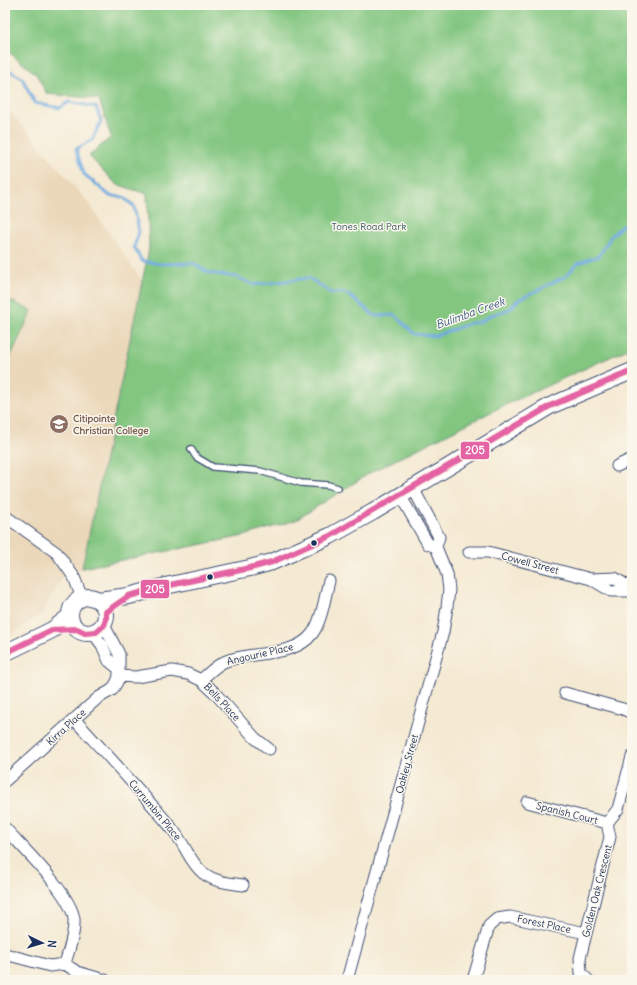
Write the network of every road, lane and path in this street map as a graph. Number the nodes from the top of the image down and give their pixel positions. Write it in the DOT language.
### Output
graph roads {
  1 [pos="632,371"];
  2 [pos="191,449"];
  3 [pos="632,459"];
  4 [pos="616,466"];
  5 [pos="338,488"];
  6 [pos="407,492"];
  7 [pos="5,516"];
  8 [pos="469,552"];
  9 [pos="329,581"];
  10 [pos="632,590"];
  11 [pos="82,598"];
  12 [pos="100,617"];
  13 [pos="74,623"];
  14 [pos="5,653"];
  15 [pos="119,672"];
  16 [pos="201,680"];
  17 [pos="565,693"];
  18 [pos="632,713"];
  19 [pos="74,719"];
  20 [pos="269,749"];
  21 [pos="632,757"];
  22 [pos="5,781"];
  23 [pos="527,802"];
  24 [pos="607,823"];
  25 [pos="5,828"];
  26 [pos="243,886"];
  27 [pos="586,933"];
  28 [pos="5,954"];
  29 [pos="65,964"];
  30 [pos="105,980"];
  31 [pos="347,980"];
  32 [pos="473,980"];
  33 [pos="588,980"];
  1 -- 6 [label="street"];
  2 -- 5 [label="lane"];
  3 -- 4 [label="street"];
  6 -- 12 [label="street"];
  6 -- 31 [label="street, Oakley Street"];
  7 -- 11 [label="street"];
  8 -- 10 [label="street, Cowell Street"];
  9 -- 16 [label="street, Angourie Place"];
  11 -- 12 [label="street"];
  11 -- 13 [label="street"];
  12 -- 13 [label="street"];
  12 -- 15 [label="street"];
  13 -- 14 [label="street"];
  15 -- 16 [label="street, Bells Place"];
  15 -- 19 [label="street, Kirra Place"];
  16 -- 20 [label="street, Bells Place"];
  17 -- 18 [label="street"];
  19 -- 22 [label="street, Kirra Place"];
  19 -- 26 [label="street, Currumbin Place"];
  21 -- 24 [label="street"];
  23 -- 24 [label="street, Spanish Court"];
  24 -- 27 [label="street, Golden Oak Crescent"];
  25 -- 29 [label="street"];
  27 -- 32 [label="street, Forest Place"];
  27 -- 33 [label="street, Golden Oak Crescent"];
  28 -- 29 [label="street"];
  29 -- 30 [label="street"];
}
